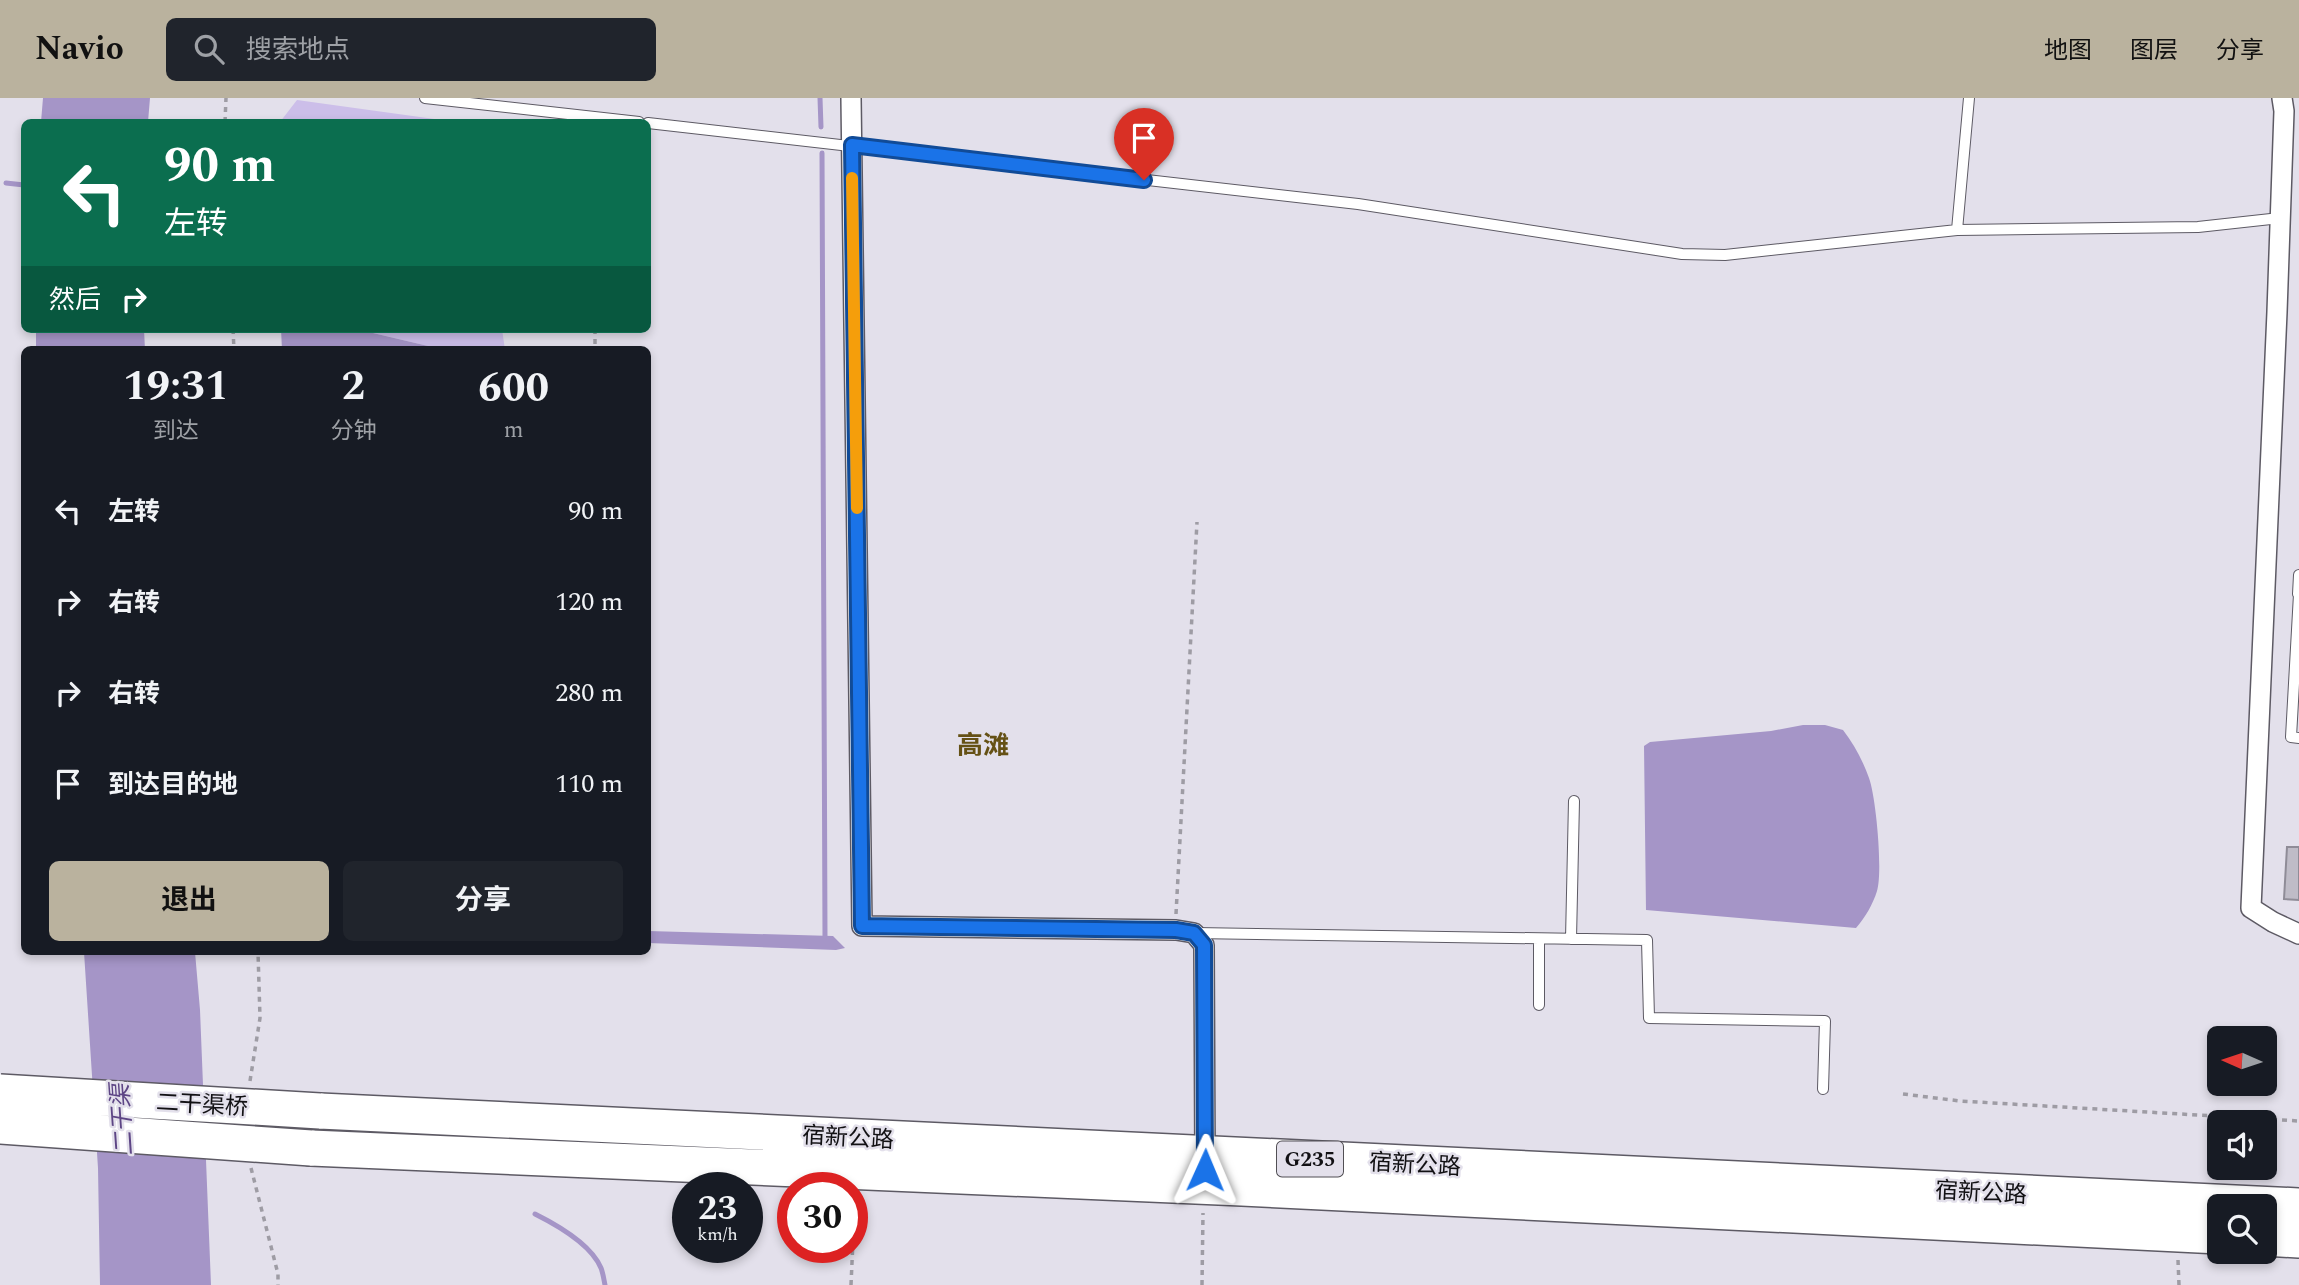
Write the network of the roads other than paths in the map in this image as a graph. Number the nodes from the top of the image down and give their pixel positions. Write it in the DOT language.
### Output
graph roads {
  1 [pos="425,98"];
  2 [pos="851,98"];
  3 [pos="1969,98"];
  4 [pos="2282,98"];
  5 [pos="612,119"];
  6 [pos="651,123"];
  7 [pos="852,145"];
  8 [pos="2280,218"];
  9 [pos="1957,230"];
  10 [pos="2299,575"];
  11 [pos="2299,594"];
  12 [pos="2299,738"];
  13 [pos="1574,801"];
  14 [pos="1185,932"];
  15 [pos="2299,934"];
  16 [pos="1539,939"];
  17 [pos="1571,939"];
  18 [pos="1539,1006"];
  19 [pos="1823,1089"];
  20 [pos="0,1092"];
  21 [pos="320,1111"];
  22 [pos="0,1126"];
  23 [pos="312,1147"];
  24 [pos="1205,1170"];
  25 [pos="2299,1206"];
  26 [pos="2207,1235"];
  27 [pos="2277,1239"];
  28 [pos="2299,1240"];
  1 -- 5 [label="lane"];
  2 -- 7 [label="street"];
  3 -- 9 [label="lane"];
  4 -- 8 [label="street"];
  6 -- 7 [label="lane"];
  7 -- 9 [label="lane"];
  7 -- 14 [label="street"];
  8 -- 9 [label="lane"];
  8 -- 15 [label="street"];
  10 -- 11 [label="lane"];
  11 -- 12 [label="lane"];
  13 -- 17 [label="lane"];
  14 -- 16 [label="lane"];
  14 -- 24 [label="street"];
  16 -- 17 [label="lane"];
  16 -- 18 [label="lane"];
  17 -- 19 [label="lane"];
  20 -- 21 [label="highway, 二干渠桥 / G235, bridge"];
  21 -- 24 [label="highway, 宿新公路 / G235"];
  22 -- 23 [label="highway, 二干渠桥 / G235, bridge"];
  23 -- 24 [label="highway, 宿新公路 / G235"];
  24 -- 25 [label="highway, 宿新公路 / G235"];
  24 -- 26 [label="highway, 宿新公路 / G235"];
  27 -- 28 [label="highway"];
}
